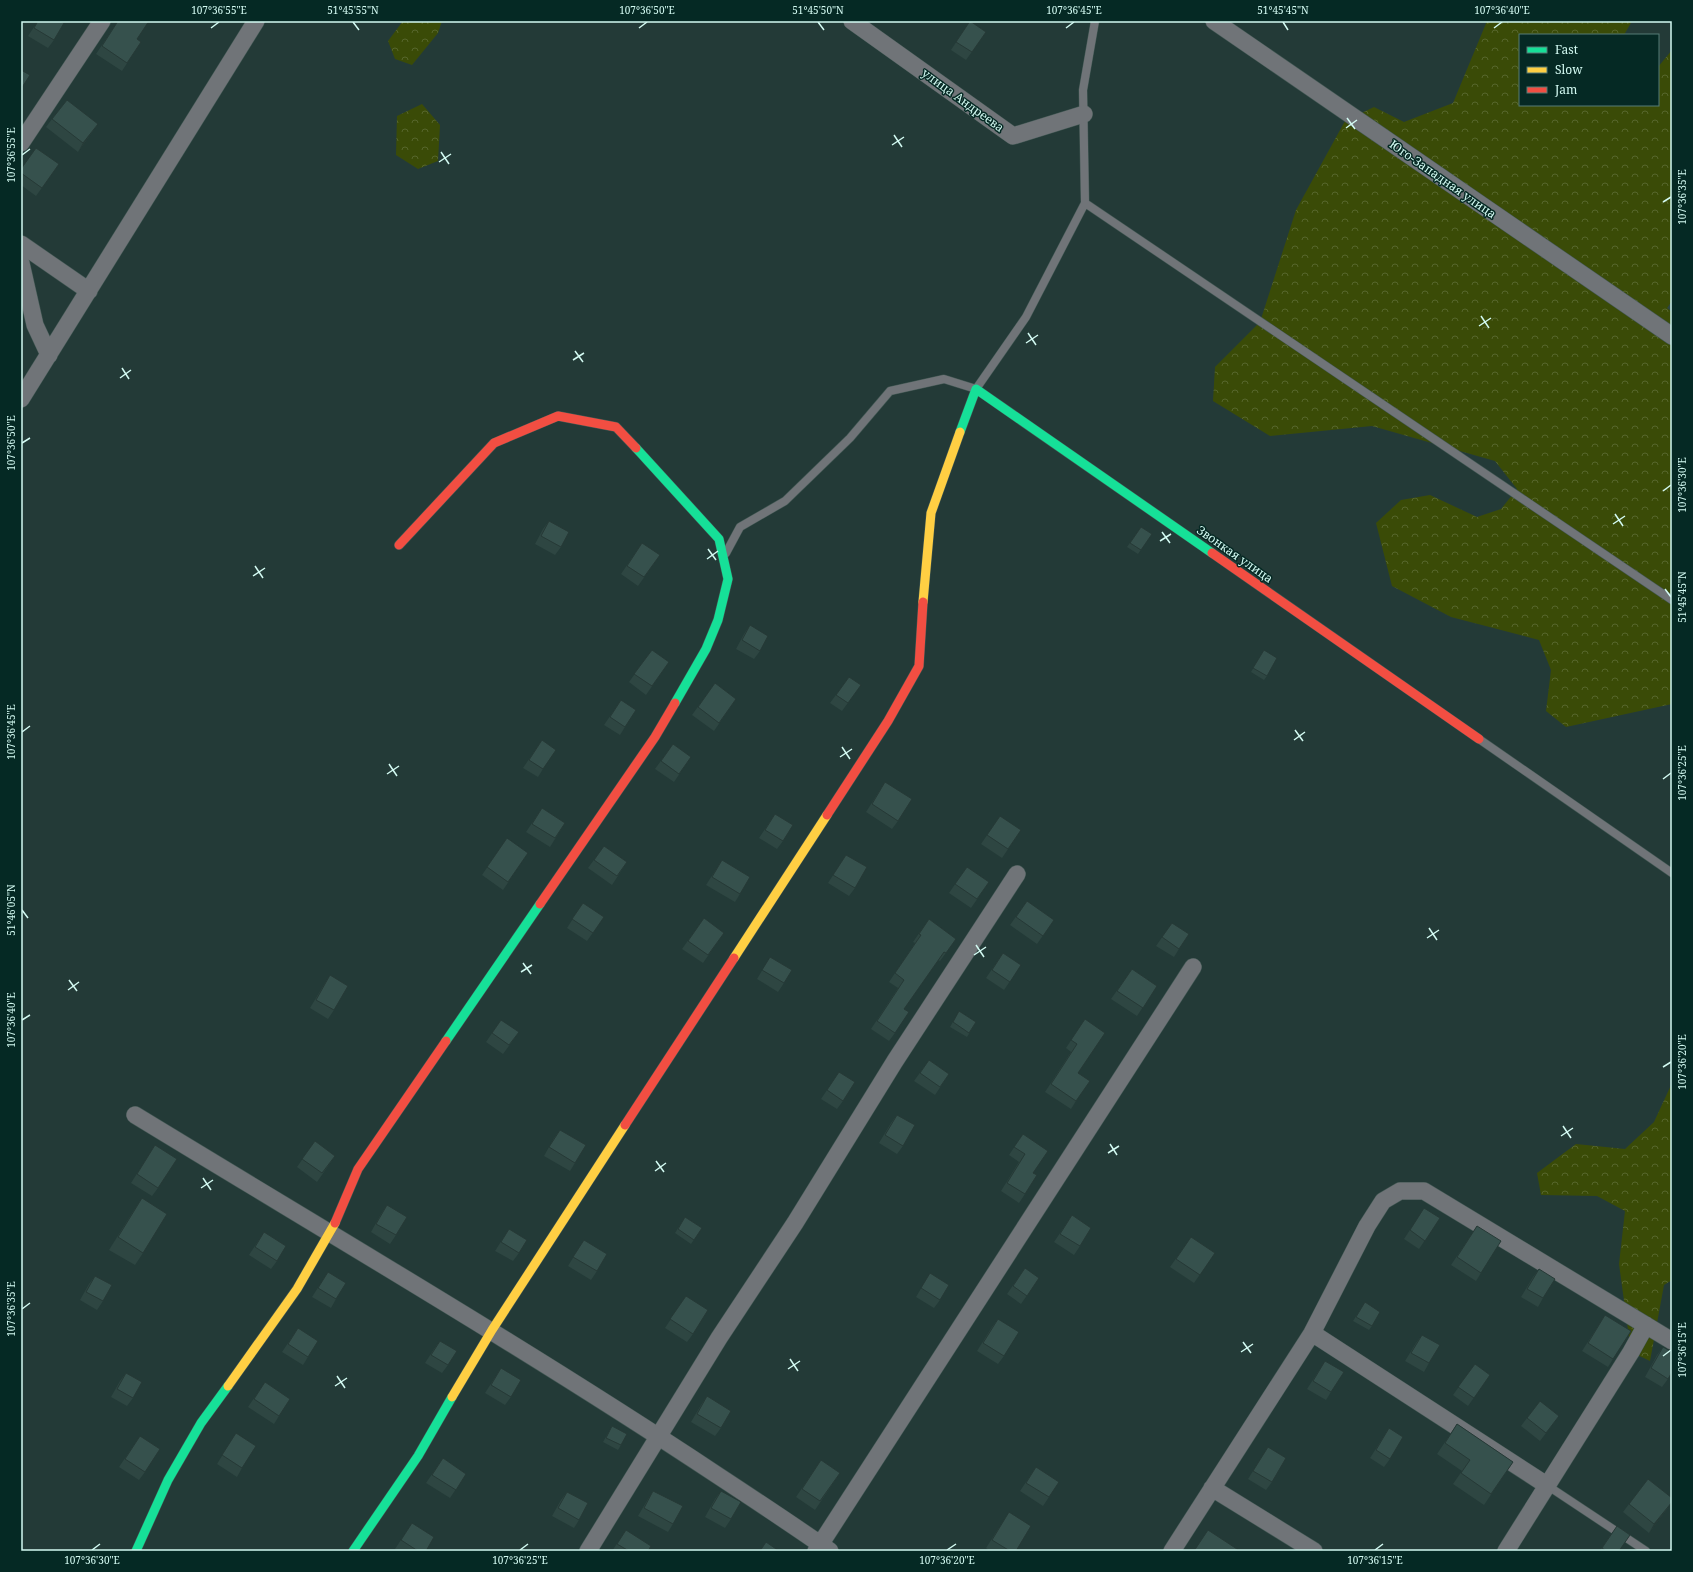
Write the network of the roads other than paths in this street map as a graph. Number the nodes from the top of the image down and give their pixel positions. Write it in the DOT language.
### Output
graph roads {
  1 [pos="102,21"];
  2 [pos="256,21"];
  3 [pos="852,21"];
  4 [pos="1095,21"];
  5 [pos="1214,21"];
  6 [pos="1084,114"];
  7 [pos="21,143"];
  8 [pos="1085,202"];
  9 [pos="21,244"];
  10 [pos="21,263"];
  11 [pos="89,291"];
  12 [pos="1672,336"];
  13 [pos="49,355"];
  14 [pos="976,389"];
  15 [pos="21,399"];
  16 [pos="398,546"];
  17 [pos="723,559"];
  18 [pos="1672,600"];
  19 [pos="1479,739"];
  20 [pos="1672,873"];
  21 [pos="1017,874"];
  22 [pos="1193,967"];
  23 [pos="135,1115"];
  24 [pos="330,1234"];
  25 [pos="1646,1325"];
  26 [pos="492,1330"];
  27 [pos="1312,1333"];
  28 [pos="1672,1341"];
  29 [pos="659,1436"];
  30 [pos="1548,1486"];
  31 [pos="1212,1488"];
  32 [pos="823,1549"];
  33 [pos="136,1551"];
  34 [pos="353,1551"];
  35 [pos="588,1551"];
  36 [pos="1172,1551"];
  37 [pos="1314,1551"];
  38 [pos="1506,1551"];
  39 [pos="1646,1551"];
  1 -- 7 [label="street"];
  2 -- 11 [label="street"];
  3 -- 6 [label="street, улица Андреева"];
  4 -- 6 [label="lane"];
  5 -- 12 [label="street, Юго-Западная улица"];
  6 -- 8 [label="lane"];
  8 -- 14 [label="lane"];
  8 -- 18 [label="lane"];
  9 -- 11 [label="street"];
  10 -- 13 [label="street"];
  11 -- 13 [label="street"];
  13 -- 15 [label="street"];
  14 -- 17 [label="lane"];
  14 -- 19 [label="street, Звонкая улица"];
  14 -- 26 [label="street"];
  16 -- 17 [label="street"];
  17 -- 24 [label="street"];
  19 -- 20 [label="lane"];
  21 -- 29 [label="street"];
  22 -- 32 [label="street"];
  23 -- 24 [label="street"];
  24 -- 26 [label="street"];
  24 -- 33 [label="street"];
  25 -- 27 [label="street"];
  25 -- 28 [label="street"];
  25 -- 30 [label="street"];
  26 -- 29 [label="street"];
  26 -- 34 [label="street"];
  27 -- 30 [label="street"];
  27 -- 31 [label="street"];
  29 -- 32 [label="street"];
  29 -- 35 [label="street"];
  30 -- 38 [label="street"];
  30 -- 39 [label="lane"];
  31 -- 36 [label="street"];
  31 -- 37 [label="street"];
}
